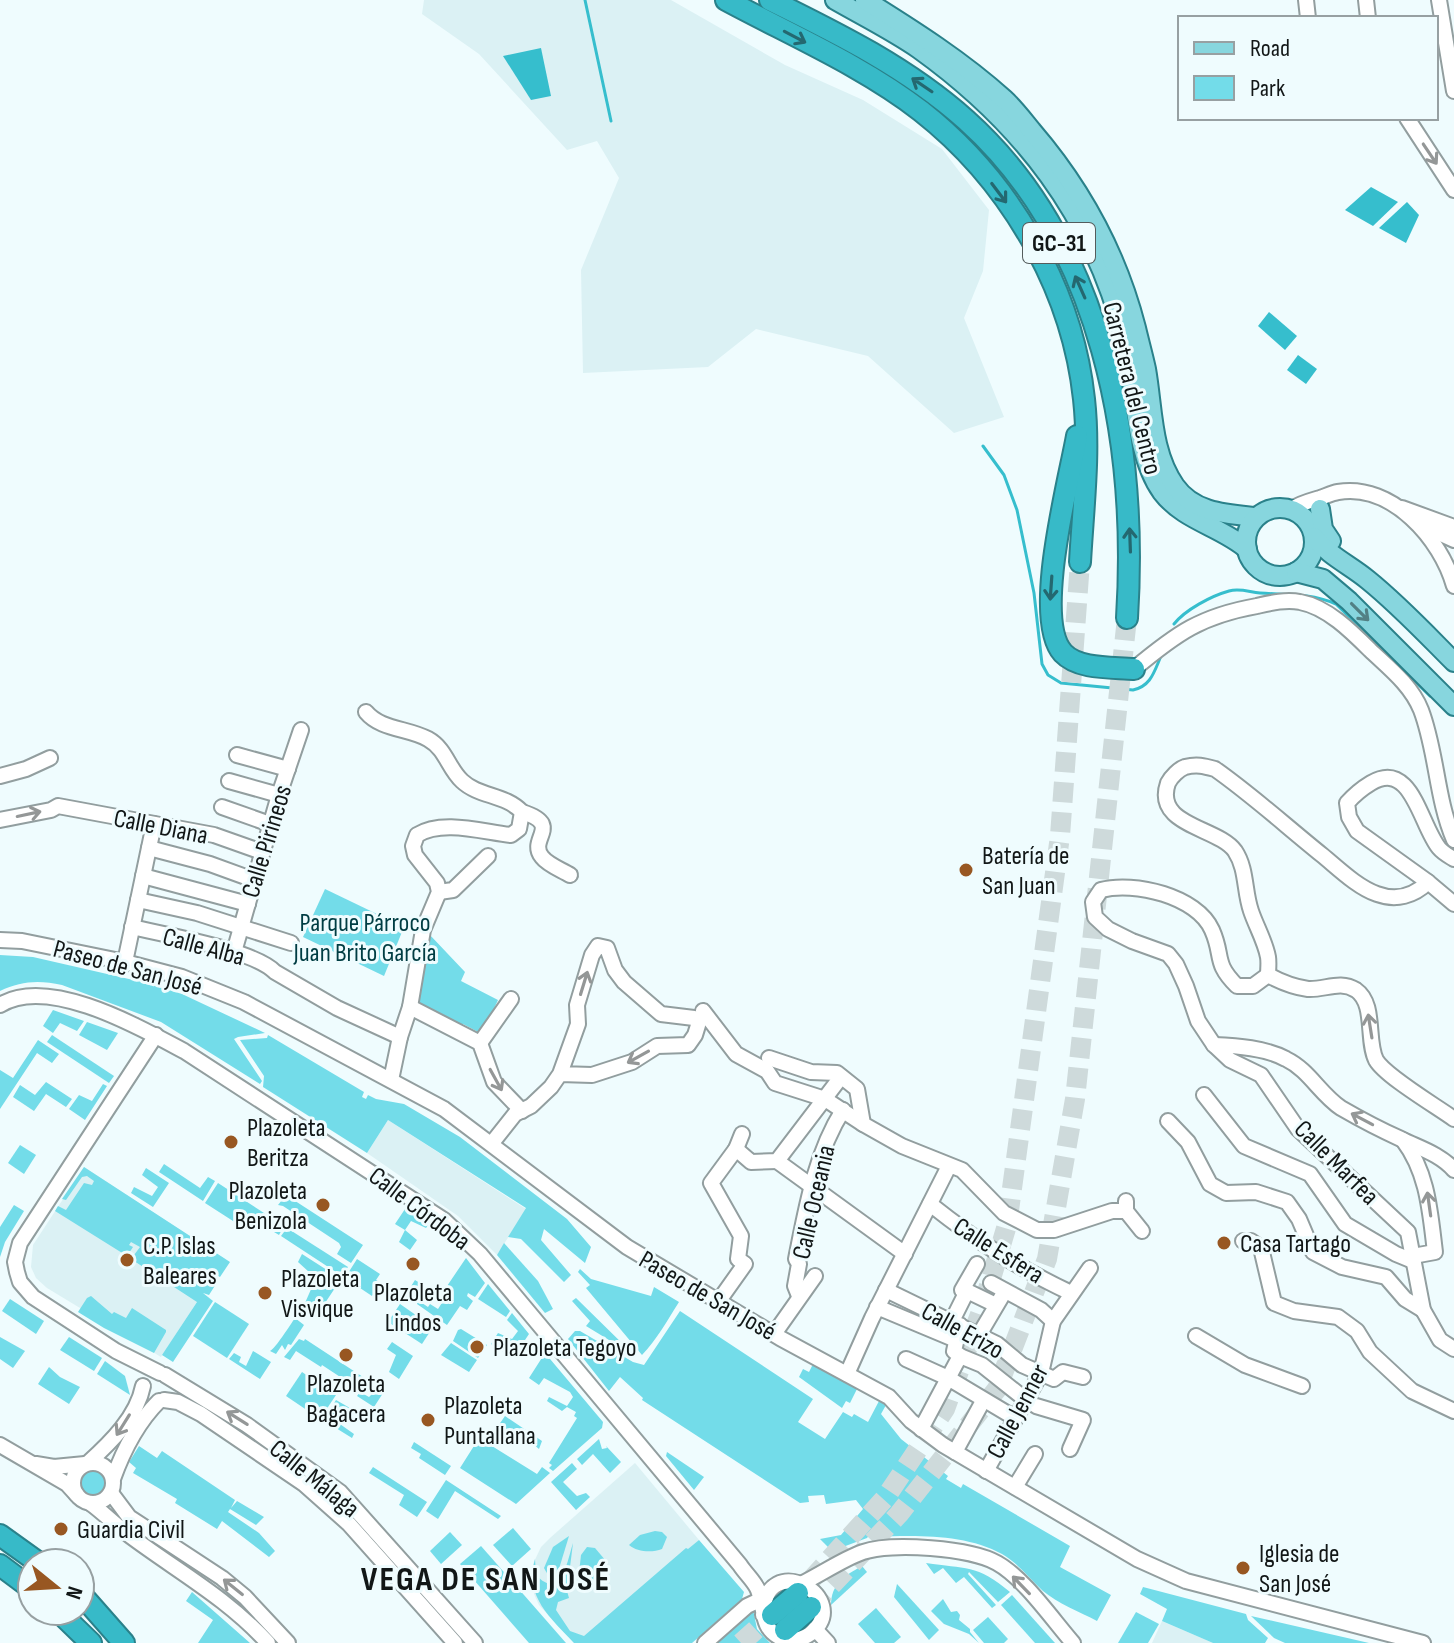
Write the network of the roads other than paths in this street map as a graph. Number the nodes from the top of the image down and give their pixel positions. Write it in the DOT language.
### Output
graph roads {
  1 [pos="726,0"];
  2 [pos="770,0"];
  3 [pos="784,0"];
  4 [pos="835,0"];
  5 [pos="865,0"];
  6 [pos="1439,0"];
  7 [pos="837,33"];
  8 [pos="1454,91"];
  9 [pos="1407,122"];
  10 [pos="1454,190"];
  11 [pos="1084,401"];
  12 [pos="1338,492"];
  13 [pos="1396,507"];
  14 [pos="1292,509"];
  15 [pos="1320,509"];
  16 [pos="1256,517"];
  17 [pos="1417,523"];
  18 [pos="1454,527"];
  19 [pos="1313,532"];
  20 [pos="1454,540"];
  21 [pos="1247,549"];
  22 [pos="1080,562"];
  23 [pos="1296,572"];
  24 [pos="1366,578"];
  25 [pos="1454,584"];
  26 [pos="1127,618"];
  27 [pos="1452,660"];
  28 [pos="1134,669"];
  29 [pos="1452,705"];
  30 [pos="366,712"];
  31 [pos="301,730"];
  32 [pos="237,755"];
  33 [pos="50,758"];
  34 [pos="288,769"];
  35 [pos="0,776"];
  36 [pos="229,781"];
  37 [pos="279,795"];
  38 [pos="222,807"];
  39 [pos="522,812"];
  40 [pos="0,820"];
  41 [pos="154,824"];
  42 [pos="270,824"];
  43 [pos="1454,840"];
  44 [pos="149,848"];
  45 [pos="262,852"];
  46 [pos="488,856"];
  47 [pos="1454,859"];
  48 [pos="570,875"];
  49 [pos="143,876"];
  50 [pos="254,880"];
  51 [pos="1428,882"];
  52 [pos="439,892"];
  53 [pos="138,900"];
  54 [pos="248,904"];
  55 [pos="1454,904"];
  56 [pos="241,926"];
  57 [pos="132,927"];
  58 [pos="0,940"];
  59 [pos="291,943"];
  60 [pos="234,952"];
  61 [pos="125,962"];
  62 [pos="1268,975"];
  63 [pos="511,999"];
  64 [pos="0,1005"];
  65 [pos="410,1007"];
  66 [pos="701,1016"];
  67 [pos="154,1037"];
  68 [pos="400,1037"];
  69 [pos="480,1043"];
  70 [pos="1214,1045"];
  71 [pos="769,1058"];
  72 [pos="560,1074"];
  73 [pos="841,1077"];
  74 [pos="391,1080"];
  75 [pos="1204,1095"];
  76 [pos="825,1099"];
  77 [pos="843,1110"];
  78 [pos="522,1111"];
  79 [pos="1454,1119"];
  80 [pos="1168,1121"];
  81 [pos="863,1124"];
  82 [pos="742,1134"];
  83 [pos="1403,1140"];
  84 [pos="492,1143"];
  85 [pos="736,1149"];
  86 [pos="777,1161"];
  87 [pos="949,1166"];
  88 [pos="1454,1170"];
  89 [pos="813,1188"];
  90 [pos="930,1204"];
  91 [pos="1142,1231"];
  92 [pos="1243,1241"];
  93 [pos="905,1254"];
  94 [pos="1413,1258"];
  95 [pos="977,1264"];
  96 [pos="1090,1268"];
  97 [pos="815,1276"];
  98 [pos="991,1283"];
  99 [pos="886,1290"];
  100 [pos="967,1291"];
  101 [pos="1005,1291"];
  102 [pos="1071,1293"];
  103 [pos="799,1296"];
  104 [pos="718,1302"];
  105 [pos="996,1305"];
  106 [pos="877,1307"];
  107 [pos="1423,1310"];
  108 [pos="1053,1321"];
  109 [pos="956,1323"];
  110 [pos="774,1334"];
  111 [pos="979,1335"];
  112 [pos="1196,1336"];
  113 [pos="956,1340"];
  114 [pos="997,1344"];
  115 [pos="1454,1349"];
  116 [pos="116,1351"];
  117 [pos="960,1356"];
  118 [pos="906,1359"];
  119 [pos="982,1365"];
  120 [pos="1041,1373"];
  121 [pos="162,1374"];
  122 [pos="847,1374"];
  123 [pos="1083,1377"];
  124 [pos="948,1378"];
  125 [pos="143,1385"];
  126 [pos="1302,1386"];
  127 [pos="162,1400"];
  128 [pos="983,1401"];
  129 [pos="1031,1403"];
  130 [pos="1454,1411"];
  131 [pos="1015,1418"];
  132 [pos="921,1429"];
  133 [pos="0,1445"];
  134 [pos="1070,1449"];
  135 [pos="955,1452"];
  136 [pos="1035,1454"];
  137 [pos="32,1463"];
  138 [pos="87,1464"];
  139 [pos="986,1471"];
  140 [pos="112,1486"];
  141 [pos="1015,1487"];
  142 [pos="83,1499"];
  143 [pos="0,1535"];
  144 [pos="17,1547"];
  145 [pos="740,1565"];
  146 [pos="799,1591"];
  147 [pos="96,1611"];
  148 [pos="779,1619"];
  149 [pos="74,1627"];
  150 [pos="91,1643"];
  151 [pos="124,1643"];
  152 [pos="268,1643"];
  153 [pos="288,1643"];
  154 [pos="455,1643"];
  155 [pos="475,1643"];
  156 [pos="705,1643"];
  157 [pos="828,1643"];
  158 [pos="1073,1643"];
  159 [pos="1422,1643"];
  1 -- 11 [label="highway, GC-31, one-way"];
  2 -- 7 [label="highway, GC-31"];
  3 -- 7 [label="highway"];
  4 -- 21 [label="main road, Carretera del Centro"];
  5 -- 16 [label="main road"];
  6 -- 8 [label="street"];
  26 -- 7 [label="highway, GC-31, one-way"];
  9 -- 10 [label="street, one-way"];
  11 -- 22 [label="highway, GC-31"];
  11 -- 28 [label="highway, one-way"];
  12 -- 13 [label="street"];
  12 -- 14 [label="street"];
  12 -- 15 [label="street"];
  13 -- 17 [label="street"];
  13 -- 18 [label="street"];
  14 -- 16 [label="main road"];
  14 -- 19 [label="main road"];
  15 -- 19 [label="street"];
  15 -- 24 [label="main road"];
  16 -- 21 [label="main road"];
  17 -- 20 [label="street"];
  17 -- 25 [label="street"];
  19 -- 23 [label="main road"];
  19 -- 24 [label="main road"];
  21 -- 23 [label="main road"];
  23 -- 29 [label="main road, one-way"];
  24 -- 27 [label="main road"];
  28 -- 43 [label="street"];
  30 -- 39 [label="street"];
  31 -- 34 [label="street, Calle Pirineos"];
  32 -- 34 [label="street"];
  33 -- 35 [label="street"];
  34 -- 37 [label="street, Calle Pirineos"];
  36 -- 37 [label="street"];
  37 -- 42 [label="street, Calle Pirineos"];
  38 -- 42 [label="street"];
  39 -- 48 [label="street"];
  39 -- 52 [label="street"];
  40 -- 41 [label="street, Calle Diana, one-way"];
  41 -- 44 [label="street"];
  41 -- 45 [label="street, Calle Diana"];
  42 -- 45 [label="street, Calle Pirineos"];
  44 -- 49 [label="street"];
  44 -- 50 [label="street"];
  45 -- 50 [label="street, Calle Pirineos"];
  46 -- 52 [label="street"];
  47 -- 51 [label="street"];
  49 -- 53 [label="street"];
  49 -- 54 [label="street"];
  50 -- 54 [label="street, Calle Pirineos"];
  51 -- 55 [label="street"];
  51 -- 62 [label="street"];
  52 -- 65 [label="street"];
  53 -- 56 [label="street"];
  53 -- 57 [label="street"];
  54 -- 56 [label="street, Calle Pirineos"];
  56 -- 59 [label="street"];
  56 -- 60 [label="street, Calle Pirineos"];
  57 -- 60 [label="street, Calle Alba"];
  57 -- 61 [label="street"];
  58 -- 61 [label="street, Paseo de San José"];
  60 -- 68 [label="street, Calle Alba"];
  61 -- 74 [label="street, Paseo de San José"];
  62 -- 70 [label="street"];
  79 -- 62 [label="street, one-way"];
  63 -- 69 [label="street"];
  64 -- 67 [label="street, Calle Córdoba"];
  65 -- 68 [label="street"];
  65 -- 69 [label="street"];
  66 -- 72 [label="street, one-way"];
  72 -- 66 [label="street, one-way"];
  66 -- 76 [label="street"];
  67 -- 116 [label="street, Calle Málaga"];
  67 -- 145 [label="street, Calle Córdoba"];
  68 -- 74 [label="street"];
  69 -- 78 [label="street, one-way"];
  83 -- 70 [label="street, one-way"];
  70 -- 94 [label="street, Calle Marfea"];
  71 -- 73 [label="street"];
  72 -- 78 [label="street"];
  73 -- 76 [label="street"];
  73 -- 81 [label="street"];
  74 -- 84 [label="street, Paseo de San José"];
  75 -- 94 [label="street"];
  76 -- 77 [label="street"];
  76 -- 86 [label="street"];
  77 -- 81 [label="street"];
  77 -- 89 [label="street, Calle Oceania"];
  78 -- 84 [label="street"];
  80 -- 107 [label="street"];
  81 -- 87 [label="street"];
  82 -- 85 [label="street"];
  83 -- 88 [label="street"];
  94 -- 83 [label="street, one-way"];
  84 -- 104 [label="street, Paseo de San José"];
  85 -- 86 [label="street"];
  85 -- 104 [label="street"];
  86 -- 89 [label="street"];
  87 -- 90 [label="street"];
  87 -- 91 [label="street"];
  89 -- 93 [label="street"];
  89 -- 103 [label="street, Calle Oceania"];
  90 -- 93 [label="street"];
  90 -- 102 [label="street, Calle Esfera"];
  92 -- 130 [label="street"];
  93 -- 99 [label="street"];
  94 -- 107 [label="street, Calle Marfea"];
  95 -- 100 [label="street"];
  96 -- 102 [label="street, Calle Jenner"];
  97 -- 103 [label="street"];
  98 -- 101 [label="street"];
  99 -- 106 [label="street"];
  99 -- 109 [label="street, Calle Erizo"];
  100 -- 105 [label="street"];
  100 -- 109 [label="street"];
  101 -- 105 [label="street"];
  101 -- 108 [label="street"];
  102 -- 108 [label="street, Calle Jenner"];
  103 -- 110 [label="street"];
  104 -- 110 [label="street, Paseo de San José"];
  105 -- 111 [label="street"];
  106 -- 113 [label="street"];
  106 -- 122 [label="street"];
  107 -- 115 [label="street"];
  108 -- 120 [label="street, Calle Jenner"];
  109 -- 111 [label="street, Calle Erizo"];
  109 -- 113 [label="street"];
  110 -- 122 [label="street, Paseo de San José"];
  111 -- 114 [label="street, Calle Erizo"];
  112 -- 126 [label="street"];
  113 -- 117 [label="street"];
  114 -- 119 [label="street"];
  114 -- 120 [label="street, Calle Erizo"];
  116 -- 121 [label="street, Calle Málaga"];
  116 -- 125 [label="street, Calle Málaga"];
  117 -- 119 [label="street"];
  117 -- 124 [label="street"];
  118 -- 124 [label="street"];
  119 -- 129 [label="street"];
  120 -- 123 [label="street, Calle Erizo"];
  120 -- 129 [label="street, Calle Jenner"];
  121 -- 125 [label="street"];
  121 -- 127 [label="street"];
  155 -- 121 [label="street, Calle Málaga, one-way"];
  122 -- 132 [label="street, Paseo de San José"];
  124 -- 128 [label="street"];
  124 -- 132 [label="street"];
  125 -- 127 [label="street"];
  125 -- 138 [label="street, one-way"];
  127 -- 140 [label="street"];
  127 -- 154 [label="street, Calle Málaga"];
  128 -- 131 [label="street"];
  128 -- 135 [label="street"];
  129 -- 131 [label="street, Calle Jenner"];
  129 -- 134 [label="street"];
  131 -- 139 [label="street, Calle Jenner"];
  132 -- 135 [label="street, Paseo de San José"];
  133 -- 137 [label="street"];
  135 -- 139 [label="street, Paseo de San José"];
  136 -- 141 [label="street"];
  137 -- 138 [label="street"];
  137 -- 142 [label="street"];
  138 -- 140 [label="street"];
  138 -- 142 [label="street"];
  139 -- 141 [label="street, Paseo de San José"];
  140 -- 142 [label="street"];
  153 -- 140 [label="street, one-way"];
  141 -- 159 [label="street, Paseo de San José"];
  142 -- 152 [label="street"];
  143 -- 144 [label="highway"];
  145 -- 146 [label="street, Calle Córdoba"];
  145 -- 148 [label="street, Calle Córdoba"];
  146 -- 148 [label="highway"];
  146 -- 148 [label="street"];
  158 -- 146 [label="street, one-way"];
  147 -- 151 [label="highway"];
  148 -- 156 [label="street"];
  148 -- 157 [label="street, Calle Córdoba"];
  149 -- 150 [label="highway"];
}
